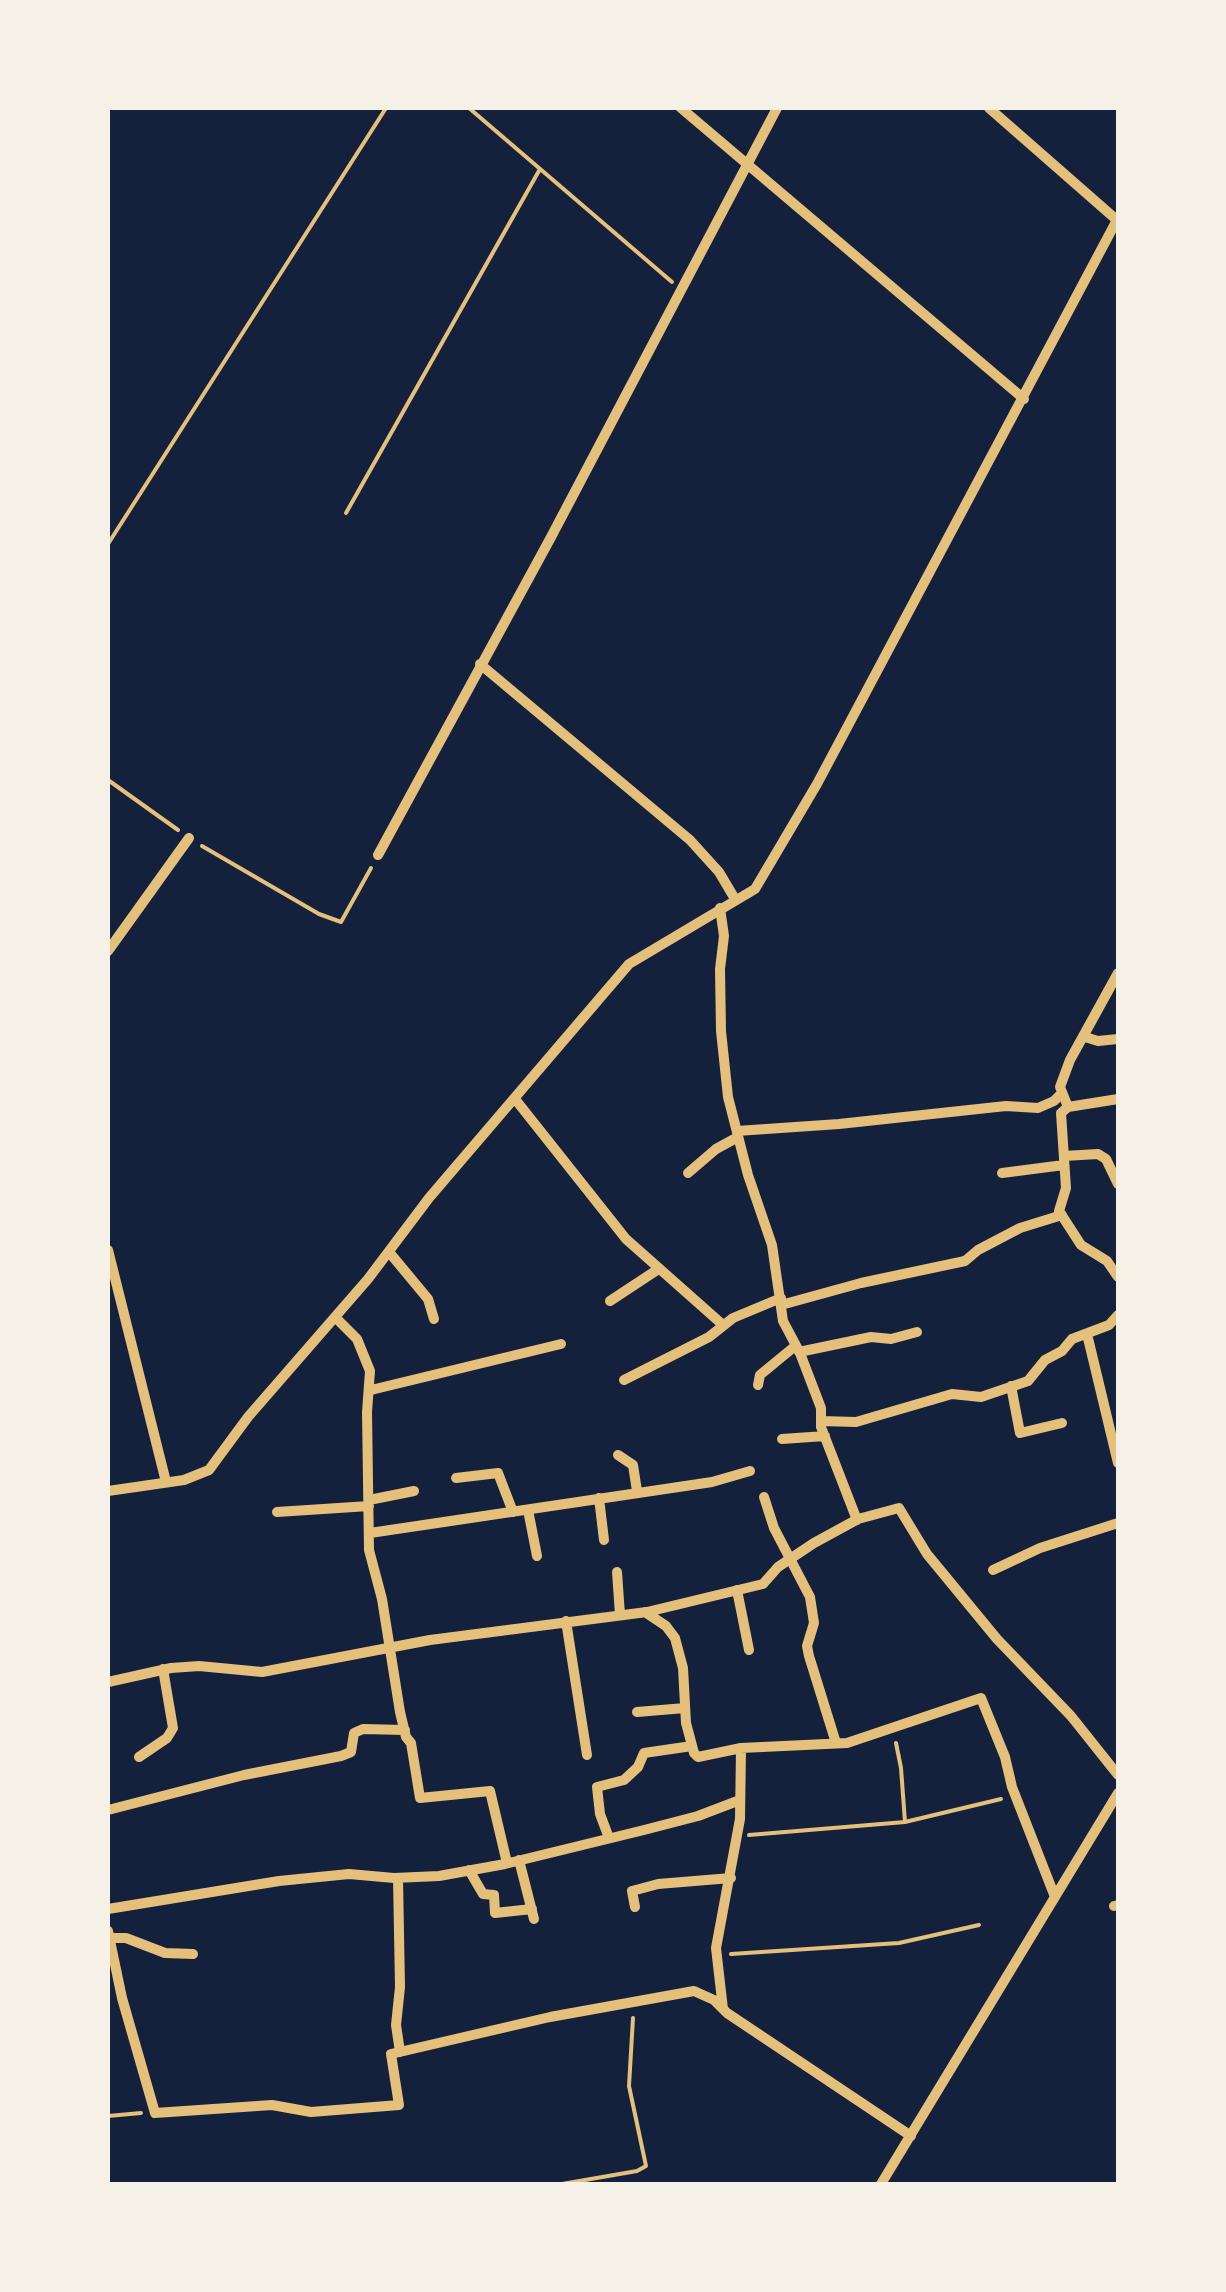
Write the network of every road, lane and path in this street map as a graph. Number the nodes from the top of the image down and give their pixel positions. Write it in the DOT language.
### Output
graph roads {
  1 [pos="386,108"];
  2 [pos="469,108"];
  3 [pos="682,108"];
  4 [pos="776,108"];
  5 [pos="988,108"];
  6 [pos="746,163"];
  7 [pos="540,169"];
  8 [pos="1118,220"];
  9 [pos="680,288"];
  10 [pos="1024,399"];
  11 [pos="346,513"];
  12 [pos="108,544"];
  13 [pos="480,664"];
  14 [pos="108,780"];
  15 [pos="189,838"];
  16 [pos="378,855"];
  17 [pos="735,899"];
  18 [pos="720,908"];
  19 [pos="108,951"];
  20 [pos="1118,972"];
  21 [pos="1085,1037"];
  22 [pos="1118,1039"];
  23 [pos="1062,1092"];
  24 [pos="1118,1098"];
  25 [pos="515,1099"];
  26 [pos="1068,1108"];
  27 [pos="738,1134"];
  28 [pos="1064,1161"];
  29 [pos="688,1173"];
  30 [pos="1002,1174"];
  31 [pos="1118,1184"];
  32 [pos="1062,1215"];
  33 [pos="108,1250"];
  34 [pos="388,1252"];
  35 [pos="657,1270"];
  36 [pos="1118,1277"];
  37 [pos="610,1301"];
  38 [pos="781,1302"];
  39 [pos="1118,1315"];
  40 [pos="336,1318"];
  41 [pos="434,1319"];
  42 [pos="723,1325"];
  43 [pos="918,1332"];
  44 [pos="1087,1334"];
  45 [pos="561,1344"];
  46 [pos="796,1350"];
  47 [pos="624,1380"];
  48 [pos="758,1384"];
  49 [pos="1011,1386"];
  50 [pos="371,1390"];
  51 [pos="821,1421"];
  52 [pos="1062,1424"];
  53 [pos="825,1436"];
  54 [pos="782,1439"];
  55 [pos="618,1455"];
  56 [pos="1118,1462"];
  57 [pos="750,1472"];
  58 [pos="456,1478"];
  59 [pos="166,1482"];
  60 [pos="414,1491"];
  61 [pos="637,1491"];
  62 [pos="108,1492"];
  63 [pos="764,1497"];
  64 [pos="599,1498"];
  65 [pos="369,1503"];
  66 [pos="528,1510"];
  67 [pos="277,1512"];
  68 [pos="514,1512"];
  69 [pos="858,1520"];
  70 [pos="1118,1523"];
  71 [pos="370,1533"];
  72 [pos="604,1540"];
  73 [pos="537,1556"];
  74 [pos="791,1558"];
  75 [pos="993,1570"];
  76 [pos="617,1572"];
  77 [pos="737,1590"];
  78 [pos="644,1612"];
  79 [pos="620,1615"];
  80 [pos="566,1621"];
  81 [pos="390,1648"];
  82 [pos="749,1650"];
  83 [pos="163,1670"];
  84 [pos="108,1682"];
  85 [pos="685,1708"];
  86 [pos="638,1712"];
  87 [pos="892,1729"];
  88 [pos="405,1730"];
  89 [pos="836,1743"];
  90 [pos="692,1746"];
  91 [pos="741,1749"];
  92 [pos="588,1755"];
  93 [pos="140,1758"];
  94 [pos="1118,1775"];
  95 [pos="1118,1793"];
  96 [pos="1015,1795"];
  97 [pos="740,1800"];
  98 [pos="108,1810"];
  99 [pos="904,1822"];
  100 [pos="737,1836"];
  101 [pos="609,1838"];
  102 [pos="513,1862"];
  103 [pos="469,1870"];
  104 [pos="398,1878"];
  105 [pos="730,1878"];
  106 [pos="1056,1897"];
  107 [pos="635,1906"];
  108 [pos="108,1909"];
  109 [pos="979,1926"];
  110 [pos="108,1935"];
  111 [pos="193,1954"];
  112 [pos="716,1954"];
  113 [pos="632,2003"];
  114 [pos="723,2008"];
  115 [pos="400,2052"];
  116 [pos="155,2112"];
  117 [pos="108,2116"];
  118 [pos="911,2136"];
  119 [pos="562,2184"];
  120 [pos="881,2184"];
  1 -- 12 [label="path"];
  2 -- 7 [label="path"];
  3 -- 6 [label="street"];
  4 -- 6 [label="street"];
  5 -- 8 [label="street"];
  6 -- 9 [label="street"];
  6 -- 10 [label="street"];
  7 -- 9 [label="path"];
  7 -- 11 [label="path"];
  8 -- 10 [label="street"];
  9 -- 13 [label="street"];
  10 -- 17 [label="street"];
  13 -- 16 [label="street"];
  13 -- 17 [label="street"];
  14 -- 15 [label="path"];
  15 -- 16 [label="path"];
  15 -- 19 [label="street"];
  17 -- 18 [label="street"];
  18 -- 25 [label="street"];
  18 -- 27 [label="street"];
  20 -- 21 [label="street"];
  21 -- 22 [label="street"];
  21 -- 23 [label="street"];
  23 -- 26 [label="street"];
  23 -- 27 [label="street"];
  24 -- 26 [label="street"];
  25 -- 34 [label="street"];
  25 -- 35 [label="street"];
  26 -- 28 [label="street"];
  27 -- 29 [label="street"];
  27 -- 38 [label="street"];
  28 -- 30 [label="street"];
  28 -- 31 [label="street"];
  28 -- 32 [label="street"];
  32 -- 36 [label="street"];
  32 -- 38 [label="street"];
  33 -- 59 [label="street"];
  34 -- 40 [label="street"];
  34 -- 41 [label="street"];
  35 -- 37 [label="street"];
  35 -- 42 [label="street"];
  38 -- 42 [label="street"];
  38 -- 46 [label="street"];
  39 -- 44 [label="street"];
  40 -- 50 [label="street"];
  40 -- 59 [label="street"];
  42 -- 47 [label="street"];
  43 -- 46 [label="street"];
  44 -- 49 [label="street"];
  44 -- 56 [label="street"];
  45 -- 50 [label="street"];
  46 -- 48 [label="street"];
  46 -- 51 [label="street"];
  49 -- 51 [label="street"];
  49 -- 52 [label="street"];
  50 -- 65 [label="street"];
  51 -- 53 [label="street"];
  53 -- 54 [label="street"];
  53 -- 69 [label="street"];
  55 -- 61 [label="street"];
  57 -- 61 [label="street"];
  58 -- 68 [label="street"];
  59 -- 62 [label="street"];
  60 -- 65 [label="street"];
  61 -- 64 [label="street"];
  63 -- 74 [label="street"];
  64 -- 66 [label="street"];
  64 -- 72 [label="street"];
  65 -- 67 [label="street"];
  65 -- 71 [label="street"];
  66 -- 68 [label="street"];
  66 -- 73 [label="street"];
  68 -- 71 [label="street"];
  69 -- 74 [label="street"];
  69 -- 94 [label="street"];
  70 -- 75 [label="street"];
  71 -- 81 [label="street"];
  74 -- 77 [label="street"];
  74 -- 89 [label="street"];
  76 -- 79 [label="street"];
  77 -- 78 [label="street"];
  77 -- 82 [label="street"];
  78 -- 79 [label="street"];
  78 -- 85 [label="street"];
  79 -- 80 [label="street"];
  80 -- 81 [label="street"];
  80 -- 92 [label="street"];
  81 -- 83 [label="street"];
  81 -- 88 [label="street"];
  83 -- 84 [label="street"];
  83 -- 93 [label="street"];
  85 -- 86 [label="street"];
  85 -- 90 [label="street"];
  87 -- 89 [label="street"];
  87 -- 96 [label="street"];
  87 -- 99 [label="path"];
  88 -- 98 [label="street"];
  88 -- 102 [label="street"];
  89 -- 91 [label="street"];
  90 -- 91 [label="street"];
  90 -- 101 [label="street"];
  91 -- 97 [label="street"];
  95 -- 106 [label="street"];
  96 -- 99 [label="path"];
  96 -- 106 [label="street"];
  97 -- 100 [label="street"];
  97 -- 101 [label="street"];
  99 -- 100 [label="path"];
  100 -- 105 [label="street"];
  101 -- 102 [label="street"];
  102 -- 103 [label="street"];
  102 -- 103 [label="street"];
  103 -- 104 [label="street"];
  104 -- 108 [label="street"];
  104 -- 115 [label="street"];
  105 -- 107 [label="street"];
  105 -- 112 [label="street"];
  106 -- 118 [label="street"];
  109 -- 112 [label="path"];
  110 -- 111 [label="street"];
  110 -- 116 [label="street"];
  112 -- 114 [label="street"];
  113 -- 114 [label="street"];
  113 -- 115 [label="street"];
  113 -- 119 [label="path"];
  114 -- 118 [label="street"];
  115 -- 116 [label="street"];
  116 -- 117 [label="path"];
  118 -- 120 [label="street"];
}
